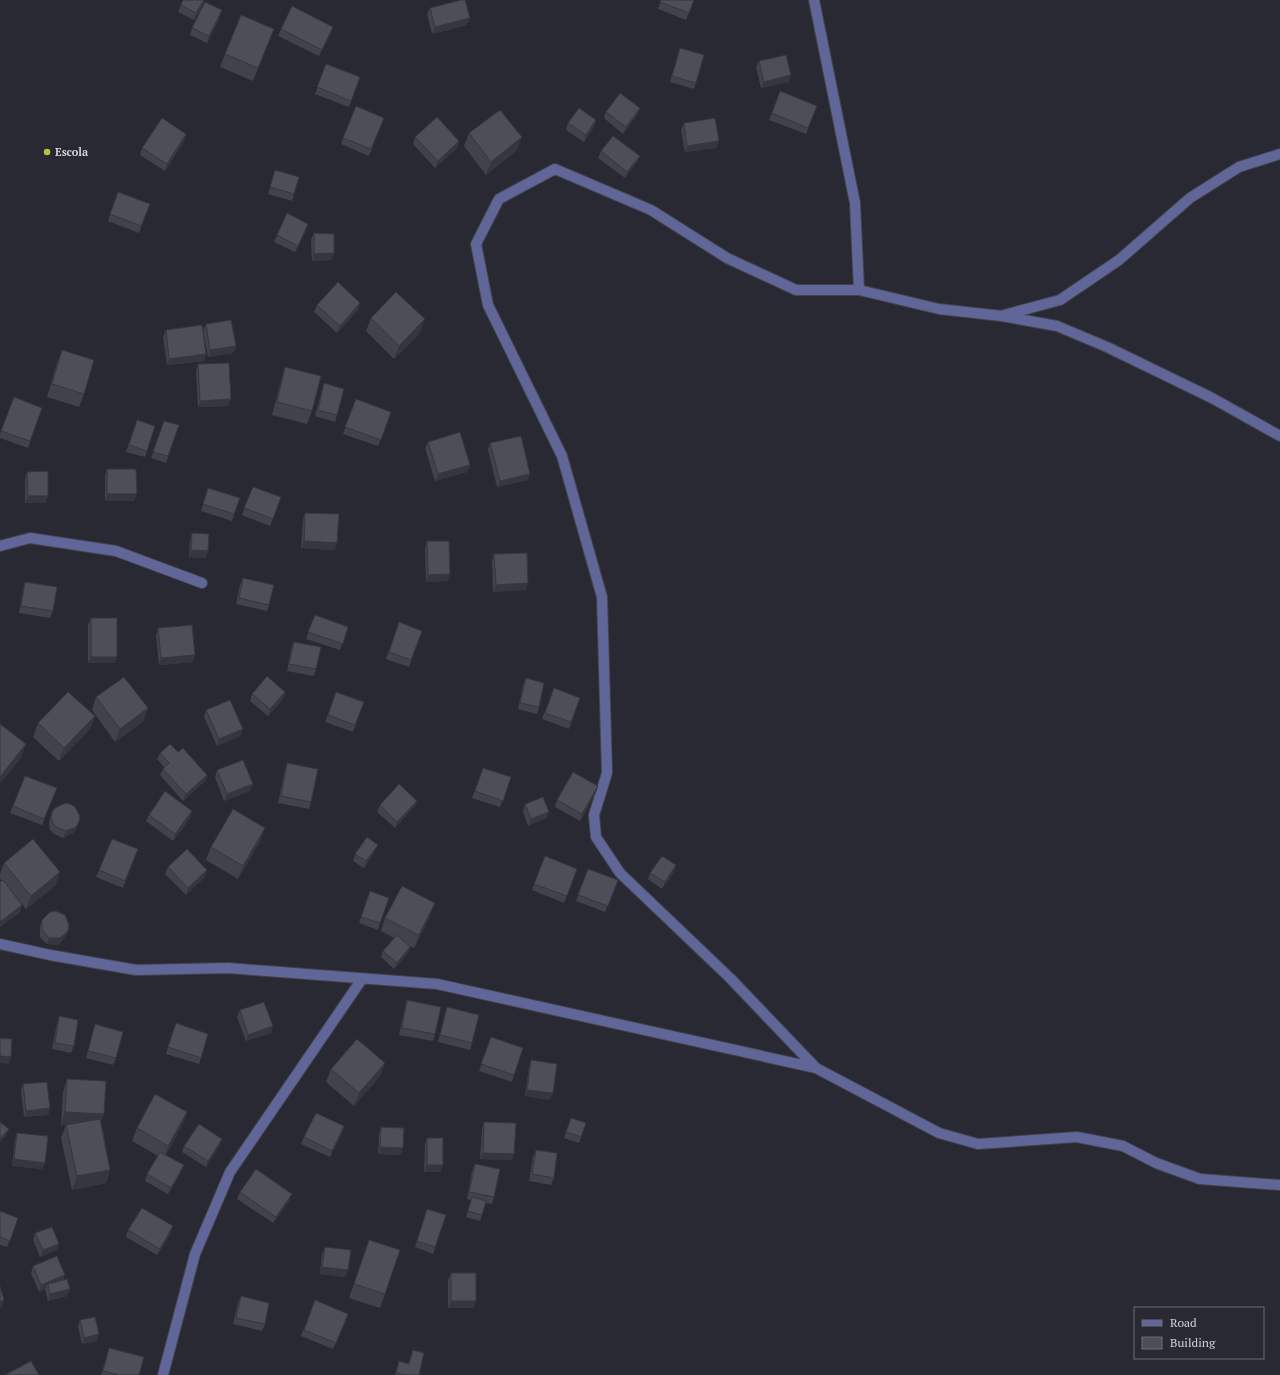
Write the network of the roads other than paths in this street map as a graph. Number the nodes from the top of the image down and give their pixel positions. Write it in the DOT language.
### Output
graph roads {
  1 [pos="814,0"];
  2 [pos="1280,154"];
  3 [pos="859,290"];
  4 [pos="1002,316"];
  5 [pos="1280,436"];
  6 [pos="0,546"];
  7 [pos="202,583"];
  8 [pos="0,944"];
  9 [pos="362,979"];
  10 [pos="816,1068"];
  11 [pos="1280,1185"];
  12 [pos="163,1375"];
  1 -- 3 [label="street"];
  2 -- 4 [label="street"];
  3 -- 4 [label="street"];
  3 -- 10 [label="street"];
  4 -- 5 [label="street"];
  6 -- 7 [label="street"];
  8 -- 9 [label="street"];
  9 -- 10 [label="street"];
  9 -- 12 [label="street"];
  10 -- 11 [label="street"];
}
